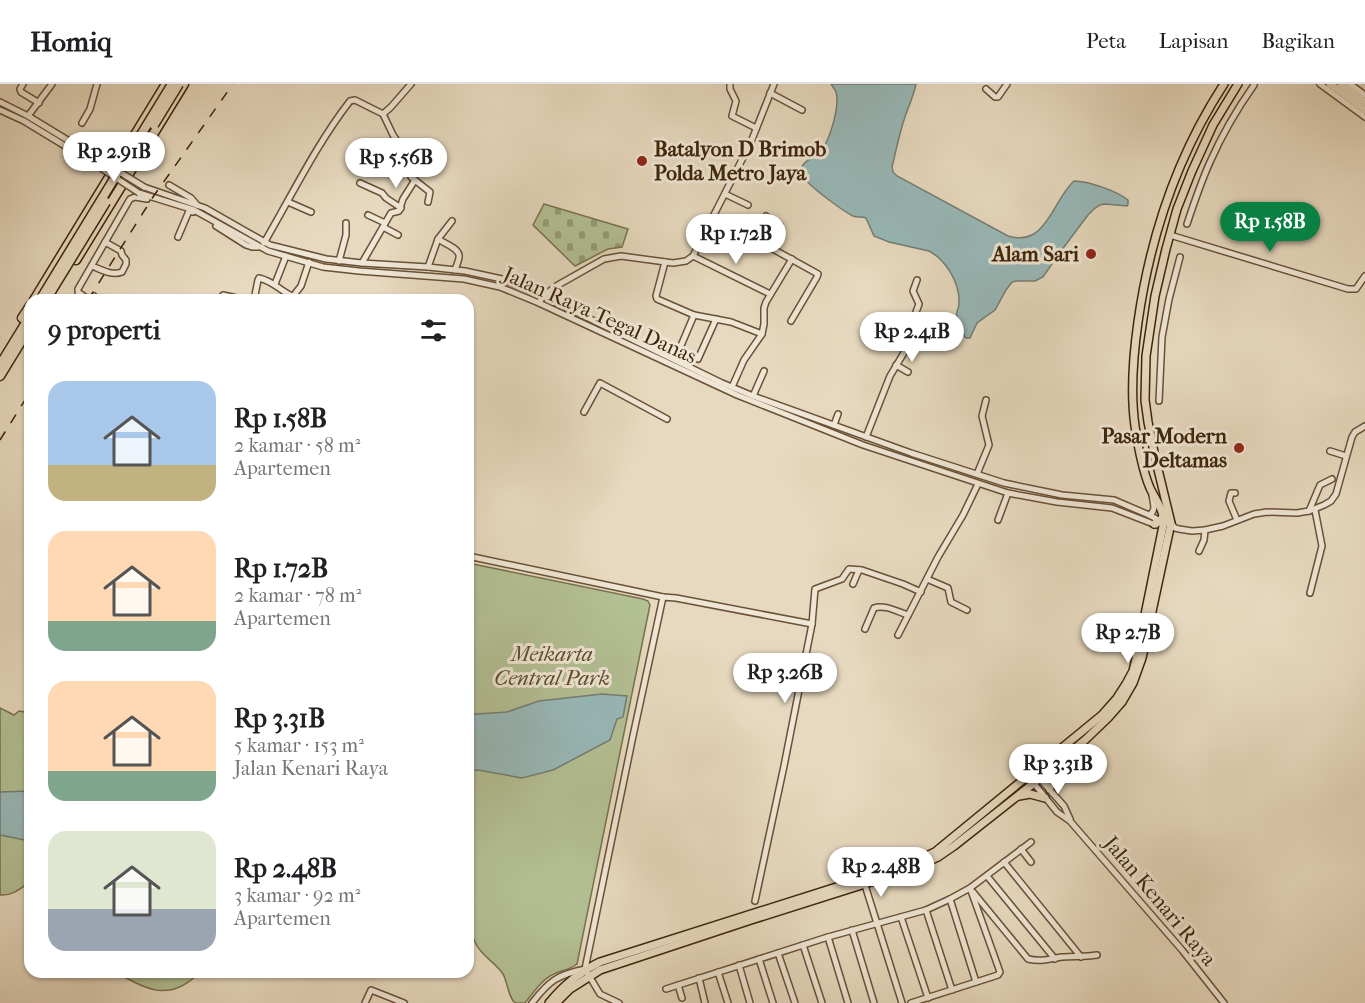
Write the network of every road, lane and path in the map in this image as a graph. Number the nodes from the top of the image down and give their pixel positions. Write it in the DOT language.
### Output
graph roads {
  1 [pos="23,84"];
  2 [pos="52,84"];
  3 [pos="96,84"];
  4 [pos="166,84"];
  5 [pos="172,84"];
  6 [pos="179,84"];
  7 [pos="184,84"];
  8 [pos="411,84"];
  9 [pos="730,84"];
  10 [pos="774,84"];
  11 [pos="1007,84"];
  12 [pos="1224,84"];
  13 [pos="1238,84"];
  14 [pos="1320,84"];
  15 [pos="1330,84"];
  16 [pos="1341,84"];
  17 [pos="1350,84"];
  18 [pos="1254,85"];
  19 [pos="986,89"];
  20 [pos="770,93"];
  21 [pos="1365,95"];
  22 [pos="39,102"];
  23 [pos="1365,102"];
  24 [pos="0,104"];
  25 [pos="802,110"];
  26 [pos="1365,110"];
  27 [pos="383,114"];
  28 [pos="28,116"];
  29 [pos="1365,117"];
  30 [pos="82,123"];
  31 [pos="1213,125"];
  32 [pos="756,128"];
  33 [pos="1225,131"];
  34 [pos="95,161"];
  35 [pos="1192,171"];
  36 [pos="1204,176"];
  37 [pos="415,180"];
  38 [pos="360,183"];
  39 [pos="169,185"];
  40 [pos="142,190"];
  41 [pos="725,194"];
  42 [pos="288,202"];
  43 [pos="428,202"];
  44 [pos="197,205"];
  45 [pos="748,205"];
  46 [pos="1165,205"];
  47 [pos="401,208"];
  48 [pos="1177,209"];
  49 [pos="189,211"];
  50 [pos="311,212"];
  51 [pos="368,215"];
  52 [pos="766,216"];
  53 [pos="452,221"];
  54 [pos="346,223"];
  55 [pos="1187,224"];
  56 [pos="384,225"];
  57 [pos="398,235"];
  58 [pos="1170,235"];
  59 [pos="178,237"];
  60 [pos="438,239"];
  61 [pos="105,242"];
  62 [pos="262,245"];
  63 [pos="286,256"];
  64 [pos="693,256"];
  65 [pos="1180,257"];
  66 [pos="792,259"];
  67 [pos="339,261"];
  68 [pos="309,262"];
  69 [pos="665,262"];
  70 [pos="362,263"];
  71 [pos="92,266"];
  72 [pos="428,267"];
  73 [pos="455,270"];
  74 [pos="1365,276"];
  75 [pos="917,280"];
  76 [pos="275,284"];
  77 [pos="283,292"];
  78 [pos="38,294"];
  79 [pos="44,294"];
  80 [pos="52,294"];
  81 [pos="52,294"];
  82 [pos="81,294"];
  83 [pos="255,294"];
  84 [pos="286,294"];
  85 [pos="294,294"];
  86 [pos="770,294"];
  87 [pos="543,296"];
  88 [pos="1155,296"];
  89 [pos="1168,299"];
  90 [pos="539,303"];
  91 [pos="694,315"];
  92 [pos="24,316"];
  93 [pos="716,319"];
  94 [pos="878,320"];
  95 [pos="791,321"];
  96 [pos="24,326"];
  97 [pos="762,334"];
  98 [pos="914,336"];
  99 [pos="24,337"];
  100 [pos="24,343"];
  101 [pos="654,349"];
  102 [pos="0,355"];
  103 [pos="1146,356"];
  104 [pos="1160,357"];
  105 [pos="698,358"];
  106 [pos="0,364"];
  107 [pos="896,365"];
  108 [pos="764,371"];
  109 [pos="908,372"];
  110 [pos="0,376"];
  111 [pos="0,381"];
  112 [pos="735,390"];
  113 [pos="753,396"];
  114 [pos="986,400"];
  115 [pos="1159,401"];
  116 [pos="584,412"];
  117 [pos="838,414"];
  118 [pos="667,419"];
  119 [pos="834,425"];
  120 [pos="1365,426"];
  121 [pos="866,437"];
  122 [pos="1330,451"];
  123 [pos="911,453"];
  124 [pos="1346,456"];
  125 [pos="908,460"];
  126 [pos="977,474"];
  127 [pos="1332,479"];
  128 [pos="997,481"];
  129 [pos="978,484"];
  130 [pos="994,489"];
  131 [pos="1151,489"];
  132 [pos="1162,489"];
  133 [pos="1008,493"];
  134 [pos="1235,493"];
  135 [pos="1312,510"];
  136 [pos="1149,515"];
  137 [pos="998,520"];
  138 [pos="1237,520"];
  139 [pos="1165,524"];
  140 [pos="1205,530"];
  141 [pos="1198,551"];
  142 [pos="474,557"];
  143 [pos="859,570"];
  144 [pos="927,579"];
  145 [pos="853,584"];
  146 [pos="921,592"];
  147 [pos="1310,592"];
  148 [pos="663,597"];
  149 [pos="967,610"];
  150 [pos="908,615"];
  151 [pos="812,624"];
  152 [pos="865,628"];
  153 [pos="898,635"];
  154 [pos="1052,768"];
  155 [pos="1030,774"];
  156 [pos="1036,781"];
  157 [pos="1050,789"];
  158 [pos="1014,798"];
  159 [pos="1046,798"];
  160 [pos="1070,821"];
  161 [pos="1031,842"];
  162 [pos="1021,849"];
  163 [pos="1004,862"];
  164 [pos="1031,862"];
  165 [pos="987,876"];
  166 [pos="864,881"];
  167 [pos="970,888"];
  168 [pos="950,899"];
  169 [pos="755,901"];
  170 [pos="926,910"];
  171 [pos="901,917"];
  172 [pos="877,923"];
  173 [pos="852,930"];
  174 [pos="828,937"];
  175 [pos="803,945"];
  176 [pos="778,953"];
  177 [pos="1097,956"];
  178 [pos="1081,957"];
  179 [pos="759,959"];
  180 [pos="1055,959"];
  181 [pos="739,965"];
  182 [pos="718,972"];
  183 [pos="586,973"];
  184 [pos="699,978"];
  185 [pos="976,982"];
  186 [pos="678,985"];
  187 [pos="666,989"];
  188 [pos="952,990"];
  189 [pos="682,998"];
  190 [pos="928,998"];
  191 [pos="365,1003"];
  192 [pos="404,1003"];
  193 [pos="532,1003"];
  194 [pos="549,1003"];
  195 [pos="556,1003"];
  196 [pos="619,1003"];
  197 [pos="705,1003"];
  198 [pos="728,1003"];
  199 [pos="750,1003"];
  200 [pos="772,1003"];
  201 [pos="795,1003"];
  202 [pos="822,1003"];
  203 [pos="848,1003"];
  204 [pos="874,1003"];
  205 [pos="902,1003"];
  206 [pos="911,1003"];
  207 [pos="1224,1003"];
  1 -- 22 [label="street"];
  2 -- 22 [label="street"];
  3 -- 30 [label="street"];
  4 -- 78 [label="highway"];
  5 -- 79 [label="highway, bridge"];
  6 -- 80 [label="highway, bridge"];
  7 -- 81 [label="highway"];
  8 -- 27 [label="street"];
  9 -- 32 [label="street"];
  10 -- 20 [label="street"];
  11 -- 19 [label="street"];
  12 -- 46 [label="main road"];
  13 -- 31 [label="main road"];
  14 -- 29 [label="street"];
  15 -- 26 [label="main road"];
  16 -- 23 [label="main road"];
  17 -- 21 [label="street"];
  18 -- 33 [label="street"];
  20 -- 25 [label="street"];
  20 -- 32 [label="street"];
  22 -- 28 [label="street"];
  24 -- 28 [label="street, Jalan Raya Tegal Danas"];
  24 -- 34 [label="street, Jalan Raya Tegal Danas"];
  27 -- 37 [label="street"];
  27 -- 42 [label="street"];
  28 -- 34 [label="street, Jalan Raya Tegal Danas"];
  31 -- 33 [label="street"];
  31 -- 35 [label="main road"];
  32 -- 41 [label="street"];
  33 -- 36 [label="street"];
  34 -- 40 [label="street, Jalan Raya Tegal Danas, bridge"];
  35 -- 36 [label="street"];
  35 -- 48 [label="main road"];
  36 -- 55 [label="street"];
  37 -- 43 [label="street"];
  37 -- 47 [label="street"];
  38 -- 47 [label="street"];
  39 -- 44 [label="street"];
  40 -- 44 [label="street, Jalan Raya Tegal Danas"];
  40 -- 62 [label="street, Jalan Raya Tegal Danas"];
  41 -- 45 [label="street"];
  41 -- 64 [label="street"];
  42 -- 50 [label="street"];
  42 -- 62 [label="street"];
  44 -- 62 [label="street, Jalan Raya Tegal Danas"];
  46 -- 48 [label="main road"];
  46 -- 131 [label="main road"];
  47 -- 56 [label="street"];
  48 -- 58 [label="main road"];
  49 -- 59 [label="street"];
  49 -- 61 [label="street"];
  49 -- 62 [label="street"];
  51 -- 56 [label="street"];
  52 -- 66 [label="street"];
  53 -- 60 [label="street"];
  54 -- 67 [label="street"];
  56 -- 57 [label="street"];
  56 -- 70 [label="street"];
  58 -- 74 [label="street"];
  58 -- 88 [label="main road"];
  60 -- 72 [label="street"];
  60 -- 73 [label="street"];
  61 -- 71 [label="street"];
  61 -- 71 [label="street"];
  62 -- 63 [label="street, Jalan Raya Tegal Danas"];
  62 -- 67 [label="street, Jalan Raya Tegal Danas"];
  63 -- 68 [label="street, Jalan Raya Tegal Danas"];
  63 -- 76 [label="street"];
  64 -- 69 [label="street"];
  64 -- 86 [label="street"];
  65 -- 89 [label="street"];
  66 -- 86 [label="street"];
  66 -- 95 [label="street"];
  67 -- 70 [label="street, Jalan Raya Tegal Danas"];
  68 -- 85 [label="street"];
  68 -- 90 [label="street, Jalan Raya Tegal Danas"];
  69 -- 87 [label="street"];
  69 -- 91 [label="street"];
  70 -- 72 [label="street, Jalan Raya Tegal Danas"];
  71 -- 82 [label="street"];
  72 -- 73 [label="street, Jalan Raya Tegal Danas"];
  73 -- 87 [label="street, Jalan Raya Tegal Danas"];
  75 -- 98 [label="street"];
  76 -- 77 [label="street"];
  76 -- 83 [label="street"];
  77 -- 84 [label="street"];
  86 -- 97 [label="street"];
  87 -- 90 [label="street"];
  87 -- 101 [label="street, Jalan Raya Tegal Danas"];
  88 -- 89 [label="street"];
  88 -- 103 [label="main road"];
  89 -- 104 [label="street"];
  90 -- 112 [label="street, Jalan Raya Tegal Danas"];
  91 -- 93 [label="street"];
  91 -- 101 [label="street"];
  92 -- 102 [label="highway"];
  93 -- 97 [label="street"];
  93 -- 105 [label="street"];
  94 -- 98 [label="street"];
  96 -- 106 [label="highway"];
  97 -- 112 [label="street"];
  98 -- 107 [label="street"];
  99 -- 110 [label="highway"];
  100 -- 111 [label="highway"];
  101 -- 112 [label="street, Jalan Raya Tegal Danas"];
  103 -- 104 [label="street"];
  103 -- 132 [label="main road"];
  104 -- 115 [label="street"];
  107 -- 109 [label="street"];
  107 -- 121 [label="street"];
  108 -- 113 [label="street"];
  112 -- 113 [label="street, Jalan Raya Tegal Danas"];
  112 -- 125 [label="street, Jalan Raya Tegal Danas"];
  113 -- 119 [label="street, Jalan Raya Tegal Danas"];
  114 -- 126 [label="street"];
  116 -- 118 [label="street"];
  117 -- 119 [label="street"];
  119 -- 121 [label="street, Jalan Raya Tegal Danas"];
  120 -- 124 [label="street"];
  121 -- 123 [label="street, Jalan Raya Tegal Danas"];
  122 -- 124 [label="street"];
  123 -- 125 [label="street"];
  123 -- 126 [label="street, Jalan Raya Tegal Danas"];
  124 -- 135 [label="street"];
  125 -- 129 [label="street, Jalan Raya Tegal Danas"];
  126 -- 128 [label="street, Jalan Raya Tegal Danas"];
  127 -- 135 [label="street"];
  128 -- 130 [label="street"];
  128 -- 136 [label="street, Jalan Raya Tegal Danas"];
  129 -- 130 [label="street, Jalan Raya Tegal Danas"];
  129 -- 144 [label="street"];
  130 -- 133 [label="street, Jalan Raya Tegal Danas"];
  131 -- 132 [label="main road"];
  131 -- 136 [label="street"];
  131 -- 139 [label="main road"];
  132 -- 139 [label="main road"];
  133 -- 137 [label="street"];
  133 -- 139 [label="street, Jalan Raya Tegal Danas"];
  134 -- 138 [label="street"];
  135 -- 138 [label="street"];
  135 -- 147 [label="street"];
  136 -- 139 [label="street, Jalan Raya Tegal Danas"];
  138 -- 140 [label="street"];
  139 -- 140 [label="street"];
  139 -- 154 [label="main road"];
  139 -- 155 [label="main road"];
  140 -- 141 [label="street"];
  142 -- 148 [label="street"];
  143 -- 145 [label="street"];
  143 -- 146 [label="street"];
  143 -- 151 [label="street"];
  144 -- 146 [label="street"];
  144 -- 149 [label="street"];
  146 -- 150 [label="street"];
  148 -- 151 [label="street"];
  148 -- 183 [label="street"];
  150 -- 152 [label="street"];
  150 -- 153 [label="street"];
  151 -- 169 [label="street"];
  154 -- 156 [label="main road"];
  154 -- 157 [label="main road"];
  155 -- 156 [label="street"];
  155 -- 166 [label="main road"];
  156 -- 157 [label="street, Jalan Kenari Raya"];
  156 -- 158 [label="main road"];
  156 -- 159 [label="street, Jalan Kenari Raya"];
  157 -- 160 [label="street, Jalan Kenari Raya"];
  158 -- 159 [label="main road"];
  158 -- 166 [label="main road"];
  159 -- 160 [label="street, Jalan Kenari Raya"];
  160 -- 207 [label="street, Jalan Kenari Raya"];
  161 -- 162 [label="street"];
  162 -- 163 [label="street"];
  162 -- 164 [label="street"];
  163 -- 165 [label="street"];
  163 -- 178 [label="street"];
  165 -- 167 [label="street"];
  165 -- 180 [label="street"];
  166 -- 172 [label="street"];
  166 -- 183 [label="main road"];
  167 -- 168 [label="street"];
  167 -- 180 [label="street"];
  167 -- 185 [label="street"];
  168 -- 170 [label="street"];
  168 -- 185 [label="street"];
  170 -- 171 [label="street"];
  170 -- 188 [label="street"];
  171 -- 172 [label="street"];
  171 -- 190 [label="street"];
  172 -- 173 [label="street"];
  172 -- 205 [label="street"];
  173 -- 174 [label="street"];
  173 -- 204 [label="street"];
  174 -- 175 [label="street"];
  174 -- 203 [label="street"];
  175 -- 176 [label="street"];
  175 -- 202 [label="street"];
  176 -- 179 [label="street"];
  176 -- 201 [label="street"];
  177 -- 178 [label="street"];
  178 -- 180 [label="street"];
  179 -- 181 [label="street"];
  179 -- 200 [label="street"];
  181 -- 182 [label="street"];
  181 -- 199 [label="street"];
  182 -- 184 [label="street"];
  182 -- 198 [label="street"];
  183 -- 193 [label="street"];
  183 -- 194 [label="main road"];
  183 -- 195 [label="main road"];
  183 -- 196 [label="street"];
  184 -- 186 [label="street"];
  184 -- 197 [label="street"];
  185 -- 188 [label="street"];
  186 -- 187 [label="street"];
  186 -- 189 [label="street"];
  188 -- 190 [label="street"];
  190 -- 206 [label="street"];
  191 -- 192 [label="street"];
}
